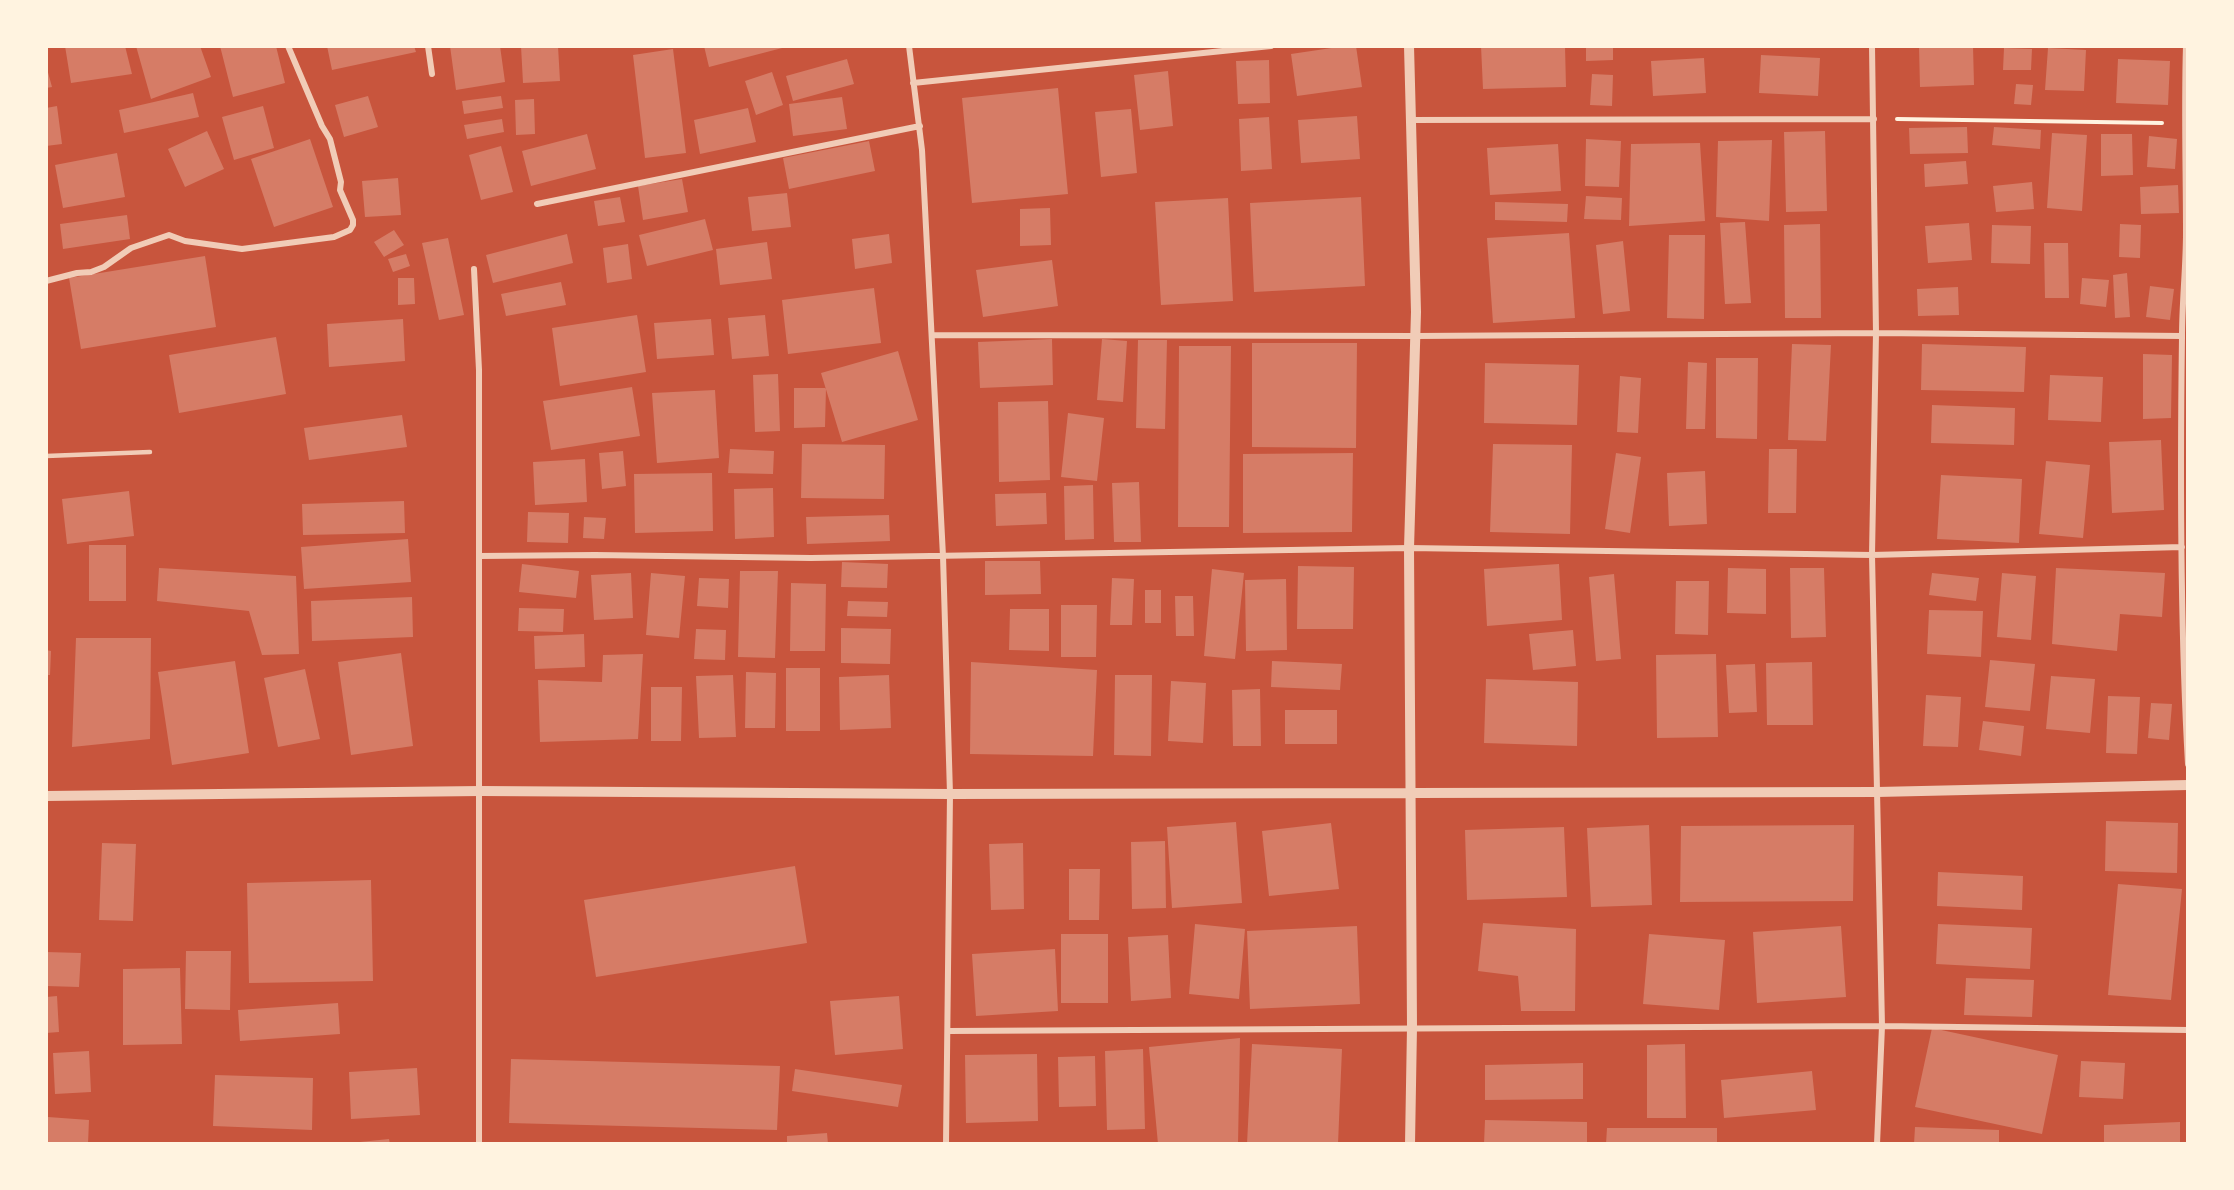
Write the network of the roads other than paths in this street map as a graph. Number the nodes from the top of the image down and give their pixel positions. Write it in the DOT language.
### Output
graph roads {
  1 [pos="288,46"];
  2 [pos="428,46"];
  3 [pos="909,46"];
  4 [pos="1271,46"];
  5 [pos="1409,46"];
  6 [pos="1872,46"];
  7 [pos="2186,46"];
  8 [pos="432,74"];
  9 [pos="914,83"];
  10 [pos="1874,119"];
  11 [pos="1410,120"];
  12 [pos="920,126"];
  13 [pos="537,204"];
  14 [pos="474,269"];
  15 [pos="46,281"];
  16 [pos="1876,333"];
  17 [pos="932,335"];
  18 [pos="1416,336"];
  19 [pos="2182,336"];
  20 [pos="150,452"];
  21 [pos="46,456"];
  22 [pos="1409,548"];
  23 [pos="2182,548"];
  24 [pos="1872,555"];
  25 [pos="479,556"];
  26 [pos="943,556"];
  27 [pos="2187,764"];
  28 [pos="2187,784"];
  29 [pos="481,791"];
  30 [pos="1877,792"];
  31 [pos="950,794"];
  32 [pos="1411,794"];
  33 [pos="46,796"];
  34 [pos="1882,1026"];
  35 [pos="1412,1027"];
  36 [pos="2187,1030"];
  37 [pos="948,1031"];
  38 [pos="479,1143"];
  39 [pos="946,1143"];
  40 [pos="1410,1143"];
  41 [pos="1877,1143"];
  1 -- 15 [label="street"];
  2 -- 8 [label="street"];
  3 -- 9 [label="street"];
  4 -- 9 [label="street"];
  5 -- 11 [label="street"];
  6 -- 10 [label="street"];
  7 -- 19 [label="street"];
  9 -- 12 [label="street"];
  10 -- 11 [label="street"];
  10 -- 16 [label="street"];
  11 -- 18 [label="street"];
  12 -- 13 [label="street"];
  12 -- 17 [label="street"];
  14 -- 25 [label="street"];
  16 -- 18 [label="street"];
  16 -- 19 [label="street"];
  16 -- 24 [label="street"];
  17 -- 18 [label="street"];
  17 -- 26 [label="street"];
  18 -- 22 [label="street"];
  19 -- 23 [label="street"];
  20 -- 21 [label="lane"];
  22 -- 24 [label="street"];
  22 -- 26 [label="street"];
  22 -- 32 [label="street"];
  23 -- 24 [label="street"];
  23 -- 27 [label="street"];
  24 -- 30 [label="street"];
  25 -- 26 [label="street"];
  25 -- 29 [label="street"];
  26 -- 31 [label="street"];
  28 -- 30 [label="street"];
  29 -- 31 [label="street"];
  29 -- 33 [label="street"];
  29 -- 38 [label="street"];
  30 -- 32 [label="street"];
  30 -- 34 [label="street"];
  31 -- 32 [label="street"];
  31 -- 37 [label="street"];
  32 -- 35 [label="street"];
  34 -- 35 [label="street"];
  34 -- 36 [label="street"];
  34 -- 41 [label="street"];
  35 -- 37 [label="street"];
  35 -- 40 [label="street"];
  37 -- 39 [label="street"];
}
